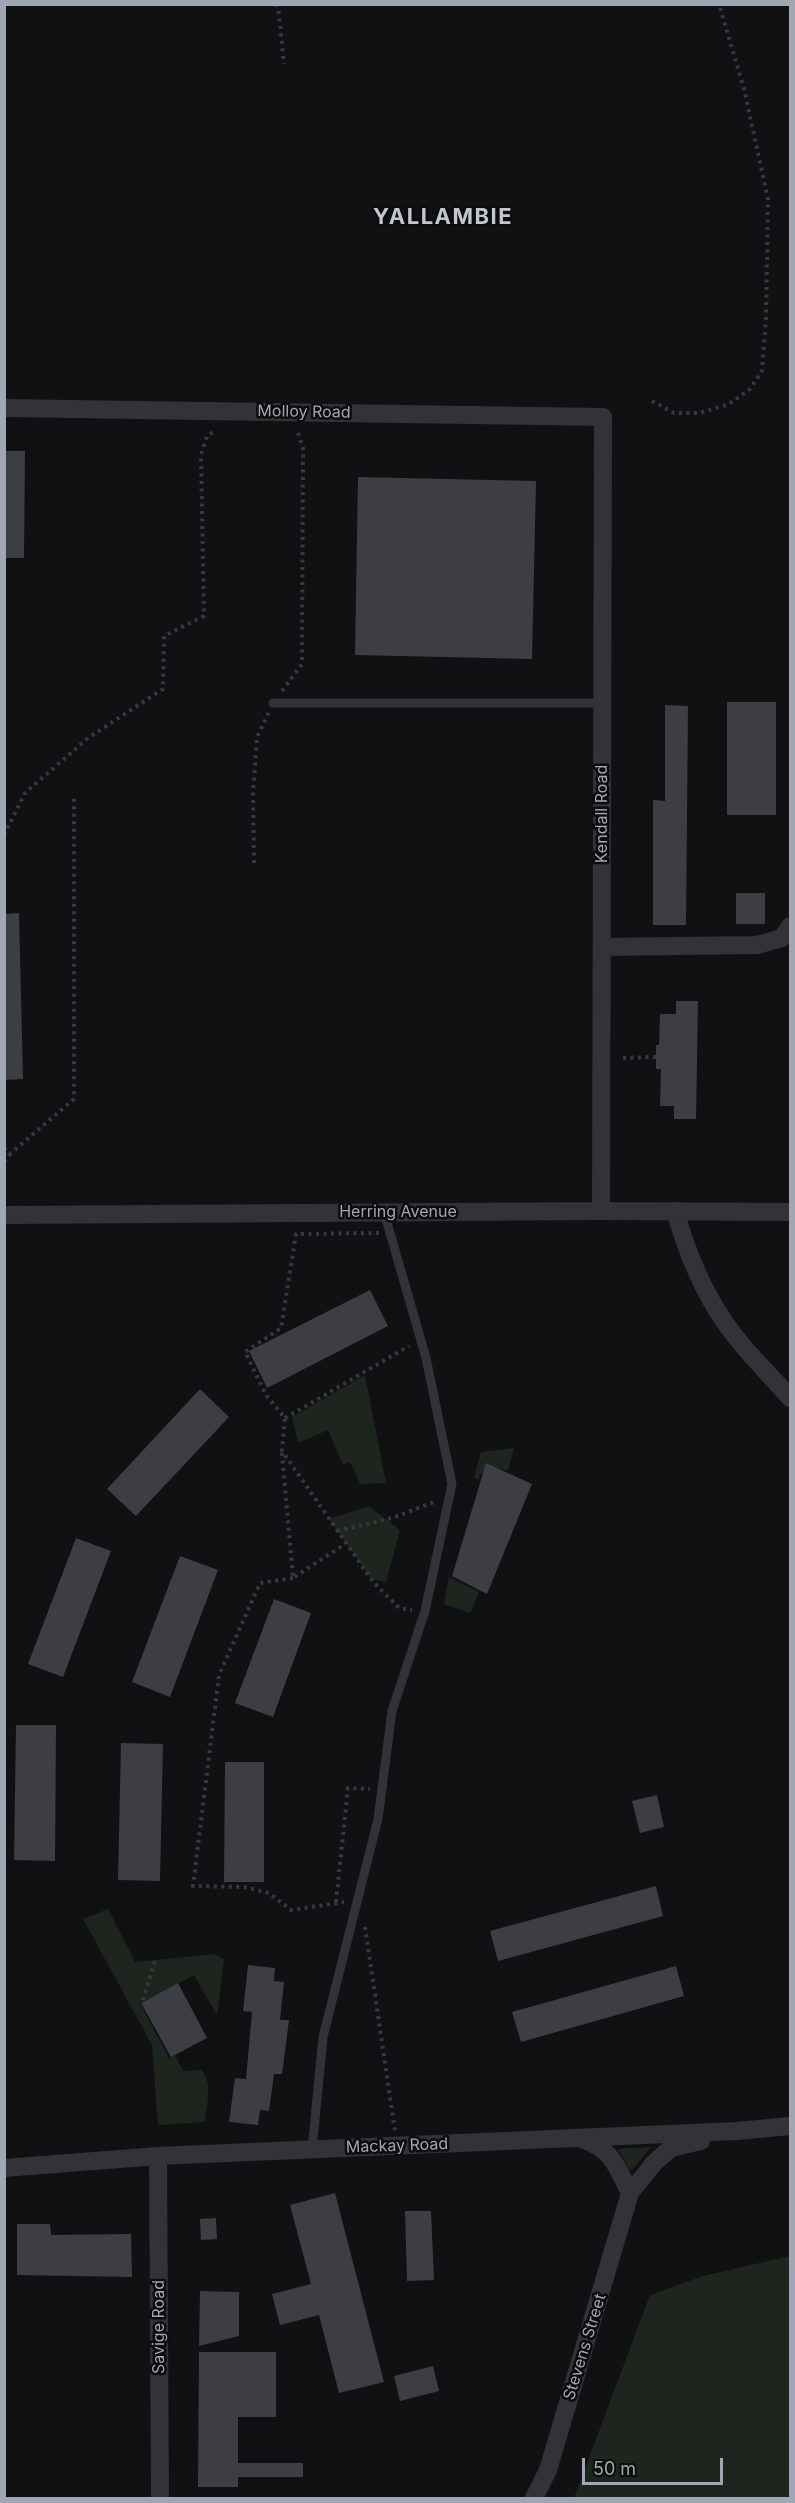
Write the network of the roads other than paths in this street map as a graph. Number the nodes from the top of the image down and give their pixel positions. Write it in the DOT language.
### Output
graph roads {
  1 [pos="4,408"];
  2 [pos="603,417"];
  3 [pos="273,703"];
  4 [pos="602,703"];
  5 [pos="790,926"];
  6 [pos="602,947"];
  7 [pos="601,1211"];
  8 [pos="675,1211"];
  9 [pos="384,1212"];
  10 [pos="790,1212"];
  11 [pos="4,1215"];
  12 [pos="790,1398"];
  13 [pos="790,2126"];
  14 [pos="737,2131"];
  15 [pos="579,2138"];
  16 [pos="312,2150"];
  17 [pos="158,2156"];
  18 [pos="4,2168"];
  19 [pos="630,2193"];
  20 [pos="160,2499"];
  21 [pos="534,2499"];
  1 -- 2 [label="street, Molloy Road"];
  2 -- 4 [label="street, Kendall Road"];
  3 -- 4 [label="lane"];
  4 -- 6 [label="street, Kendall Road"];
  5 -- 6 [label="street"];
  6 -- 7 [label="street, Kendall Road"];
  7 -- 8 [label="street, Herring Avenue"];
  7 -- 9 [label="street, Herring Avenue"];
  8 -- 10 [label="street, Herring Avenue"];
  8 -- 12 [label="street"];
  9 -- 11 [label="street, Herring Avenue"];
  9 -- 16 [label="lane"];
  13 -- 14 [label="street, Mackay Road"];
  14 -- 15 [label="street, Mackay Road"];
  14 -- 19 [label="street, Stevens Street"];
  15 -- 16 [label="street, Mackay Road"];
  15 -- 19 [label="street"];
  16 -- 17 [label="street, Mackay Road"];
  17 -- 18 [label="street, Mackay Road"];
  17 -- 20 [label="street, Savige Road"];
  19 -- 21 [label="street, Stevens Street"];
}
